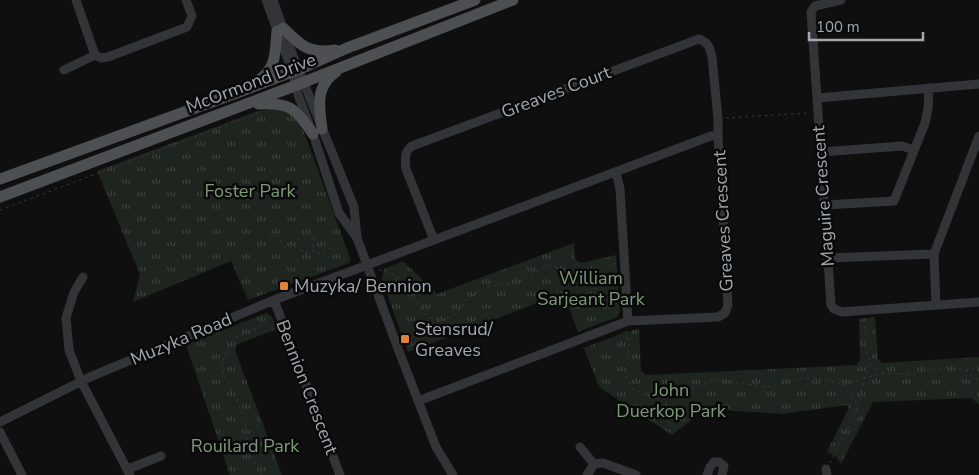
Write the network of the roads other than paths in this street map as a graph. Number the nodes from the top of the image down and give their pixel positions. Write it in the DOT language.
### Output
graph roads {
  1 [pos="76,0"];
  2 [pos="186,0"];
  3 [pos="266,0"];
  4 [pos="273,0"];
  5 [pos="475,0"];
  6 [pos="513,0"];
  7 [pos="841,0"];
  8 [pos="280,30"];
  9 [pos="347,48"];
  10 [pos="95,55"];
  11 [pos="350,63"];
  12 [pos="64,70"];
  13 [pos="295,70"];
  14 [pos="299,84"];
  15 [pos="979,84"];
  16 [pos="929,88"];
  17 [pos="242,91"];
  18 [pos="817,98"];
  19 [pos="246,104"];
  20 [pos="317,132"];
  21 [pos="718,136"];
  22 [pos="979,136"];
  23 [pos="914,150"];
  24 [pos="821,152"];
  25 [pos="616,172"];
  26 [pos="0,179"];
  27 [pos="0,196"];
  28 [pos="825,205"];
  29 [pos="357,238"];
  30 [pos="434,240"];
  31 [pos="934,254"];
  32 [pos="828,258"];
  33 [pos="366,265"];
  34 [pos="83,277"];
  35 [pos="274,300"];
  36 [pos="979,302"];
  37 [pos="936,305"];
  38 [pos="626,322"];
  39 [pos="82,381"];
  40 [pos="418,401"];
  41 [pos="0,422"];
  42 [pos="0,432"];
  43 [pos="580,447"];
  44 [pos="161,456"];
  45 [pos="594,464"];
  46 [pos="129,472"];
  47 [pos="22,475"];
  48 [pos="340,475"];
  49 [pos="453,475"];
  50 [pos="587,475"];
  51 [pos="636,475"];
  52 [pos="707,475"];
  53 [pos="722,475"];
  1 -- 10 [label="street"];
  2 -- 10 [label="street"];
  3 -- 8 [label="street"];
  4 -- 8 [label="street"];
  5 -- 9 [label="main road, McOrmond Drive"];
  6 -- 11 [label="main road, McOrmond Drive"];
  7 -- 18 [label="street, Maguire Crescent"];
  8 -- 9 [label="main road"];
  8 -- 13 [label="street"];
  8 -- 17 [label="main road"];
  9 -- 13 [label="main road, McOrmond Drive"];
  10 -- 12 [label="street"];
  11 -- 14 [label="main road, McOrmond Drive"];
  11 -- 20 [label="main road"];
  13 -- 14 [label="street"];
  13 -- 17 [label="main road, McOrmond Drive"];
  14 -- 19 [label="main road, McOrmond Drive"];
  14 -- 20 [label="street"];
  15 -- 16 [label="street"];
  16 -- 18 [label="street"];
  16 -- 23 [label="street"];
  17 -- 26 [label="main road, McOrmond Drive"];
  18 -- 24 [label="street, Maguire Crescent"];
  19 -- 20 [label="main road"];
  19 -- 27 [label="main road, McOrmond Drive"];
  20 -- 29 [label="street"];
  20 -- 29 [label="street"];
  21 -- 25 [label="street, Greaves Crescent"];
  21 -- 30 [label="street, Greaves Court"];
  21 -- 38 [label="street, Greaves Crescent"];
  22 -- 31 [label="street"];
  23 -- 24 [label="street"];
  23 -- 28 [label="street"];
  24 -- 28 [label="street, Maguire Crescent"];
  25 -- 30 [label="street, Greaves Crescent"];
  25 -- 38 [label="street"];
  28 -- 32 [label="street, Maguire Crescent"];
  29 -- 33 [label="street"];
  30 -- 33 [label="street, Greaves Crescent"];
  31 -- 32 [label="street"];
  31 -- 37 [label="street"];
  32 -- 37 [label="street, Maguire Crescent"];
  33 -- 35 [label="street, Muzyka Road"];
  33 -- 40 [label="street"];
  34 -- 39 [label="street"];
  35 -- 39 [label="street, Muzyka Road"];
  35 -- 48 [label="street, Bennion Crescent"];
  36 -- 37 [label="street, Maguire Crescent"];
  38 -- 40 [label="street, Greaves Crescent"];
  39 -- 41 [label="street, Muzyka Road"];
  39 -- 46 [label="street"];
  40 -- 49 [label="street"];
  42 -- 47 [label="street"];
  43 -- 45 [label="street"];
  44 -- 46 [label="street"];
  45 -- 50 [label="street"];
  45 -- 51 [label="street"];
  52 -- 53 [label="street"];
}
